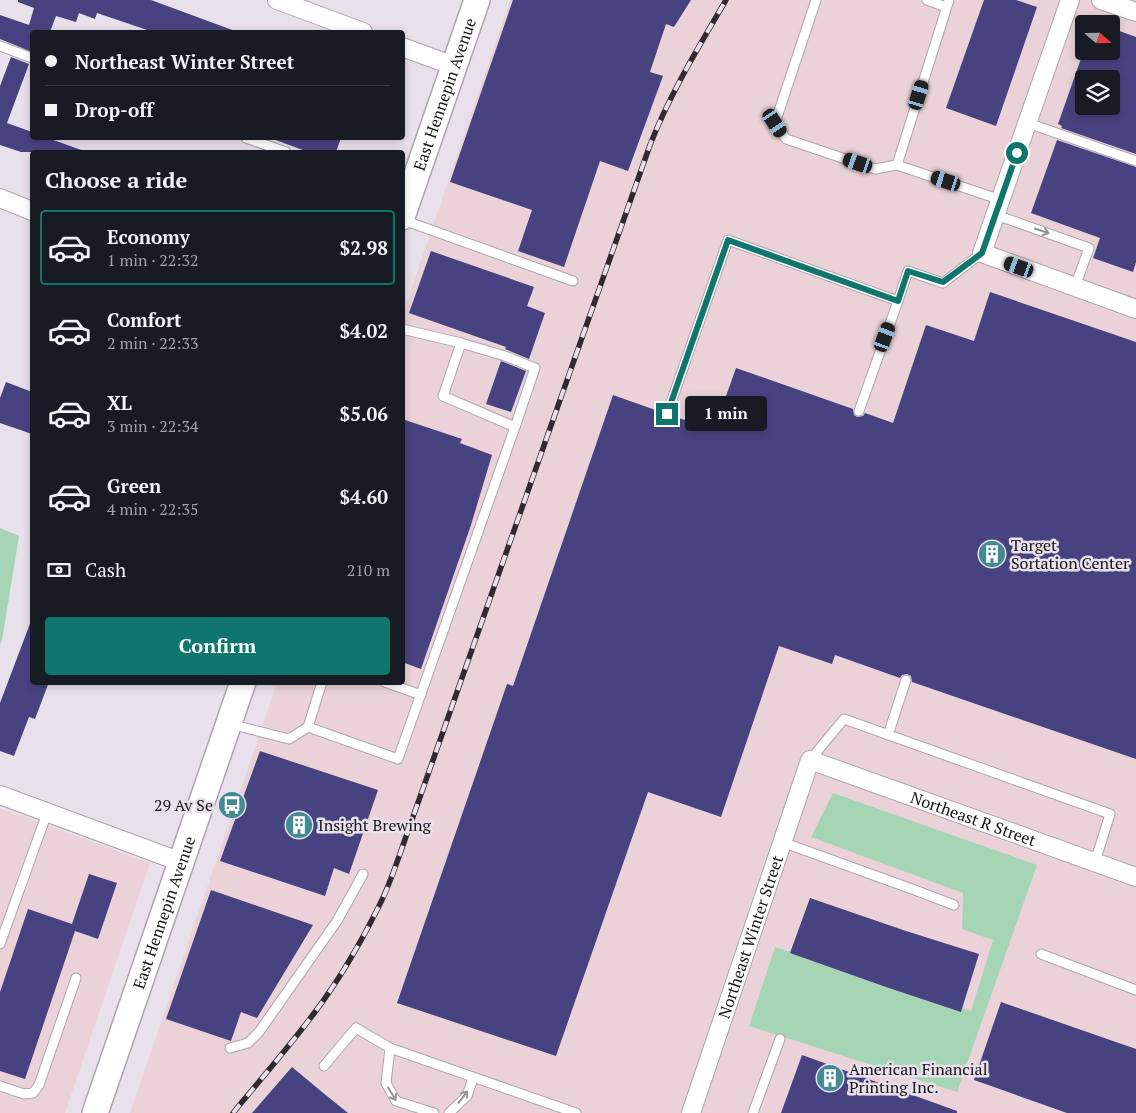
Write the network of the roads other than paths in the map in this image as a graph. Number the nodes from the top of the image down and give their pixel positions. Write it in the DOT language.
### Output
graph roads {
  1 [pos="277,0"];
  2 [pos="477,0"];
  3 [pos="816,0"];
  4 [pos="927,0"];
  5 [pos="1070,0"];
  6 [pos="1101,0"];
  7 [pos="947,3"];
  8 [pos="1136,12"];
  9 [pos="358,30"];
  10 [pos="0,46"];
  11 [pos="405,48"];
  12 [pos="30,57"];
  13 [pos="454,66"];
  14 [pos="1028,123"];
  15 [pos="252,140"];
  16 [pos="280,150"];
  17 [pos="1136,161"];
  18 [pos="897,165"];
  19 [pos="0,198"];
  20 [pos="405,205"];
  21 [pos="998,207"];
  22 [pos="405,208"];
  23 [pos="30,210"];
  24 [pos="982,253"];
  25 [pos="573,281"];
  26 [pos="1075,287"];
  27 [pos="898,301"];
  28 [pos="1136,309"];
  29 [pos="405,330"];
  30 [pos="461,343"];
  31 [pos="859,411"];
  32 [pos="667,414"];
  33 [pos="515,426"];
  34 [pos="906,680"];
  35 [pos="242,685"];
  36 [pos="321,685"];
  37 [pos="393,685"];
  38 [pos="420,695"];
  39 [pos="229,724"];
  40 [pos="308,727"];
  41 [pos="888,735"];
  42 [pos="810,760"];
  43 [pos="0,795"];
  44 [pos="47,813"];
  45 [pos="782,842"];
  46 [pos="181,862"];
  47 [pos="1095,862"];
  48 [pos="363,874"];
  49 [pos="1136,877"];
  50 [pos="954,905"];
  51 [pos="0,944"];
  52 [pos="1041,954"];
  53 [pos="76,978"];
  54 [pos="1136,990"];
  55 [pos="780,1040"];
  56 [pos="230,1048"];
  57 [pos="390,1048"];
  58 [pos="324,1066"];
  59 [pos="473,1078"];
  60 [pos="0,1086"];
  61 [pos="95,1113"];
  62 [pos="434,1113"];
  63 [pos="448,1113"];
  64 [pos="576,1113"];
  65 [pos="690,1113"];
  66 [pos="753,1113"];
  1 -- 9 [label="street"];
  2 -- 13 [label="main road, East Hennepin Avenue"];
  3 -- 18 [label="lane"];
  4 -- 7 [label="lane"];
  5 -- 14 [label="street"];
  6 -- 8 [label="street"];
  7 -- 18 [label="lane"];
  10 -- 12 [label="lane"];
  11 -- 13 [label="street"];
  13 -- 20 [label="main road, East Hennepin Avenue"];
  14 -- 17 [label="lane"];
  14 -- 21 [label="street"];
  15 -- 16 [label="lane"];
  18 -- 21 [label="lane"];
  19 -- 23 [label="street"];
  21 -- 24 [label="street"];
  21 -- 26 [label="lane, one-way"];
  22 -- 25 [label="lane"];
  24 -- 26 [label="street"];
  24 -- 27 [label="lane"];
  26 -- 28 [label="street"];
  27 -- 31 [label="lane"];
  27 -- 32 [label="lane"];
  29 -- 30 [label="lane"];
  30 -- 33 [label="lane"];
  30 -- 33 [label="lane"];
  33 -- 38 [label="lane"];
  34 -- 41 [label="lane"];
  35 -- 39 [label="main road, East Hennepin Avenue"];
  36 -- 40 [label="lane"];
  37 -- 38 [label="lane"];
  38 -- 40 [label="lane"];
  39 -- 40 [label="lane"];
  39 -- 46 [label="main road, East Hennepin Avenue"];
  41 -- 42 [label="lane"];
  41 -- 47 [label="lane"];
  42 -- 45 [label="street, Northeast Winter Street"];
  42 -- 47 [label="street, Northeast R Street"];
  43 -- 44 [label="street"];
  44 -- 46 [label="street"];
  44 -- 51 [label="lane"];
  45 -- 50 [label="lane"];
  45 -- 65 [label="street, Northeast Winter Street"];
  46 -- 61 [label="main road, East Hennepin Avenue"];
  47 -- 49 [label="street, Northeast R Street"];
  48 -- 56 [label="lane"];
  52 -- 54 [label="lane"];
  53 -- 60 [label="lane"];
  55 -- 66 [label="lane"];
  57 -- 58 [label="lane"];
  57 -- 59 [label="lane"];
  57 -- 62 [label="lane, one-way"];
  63 -- 59 [label="lane, one-way"];
  59 -- 64 [label="lane"];
}
